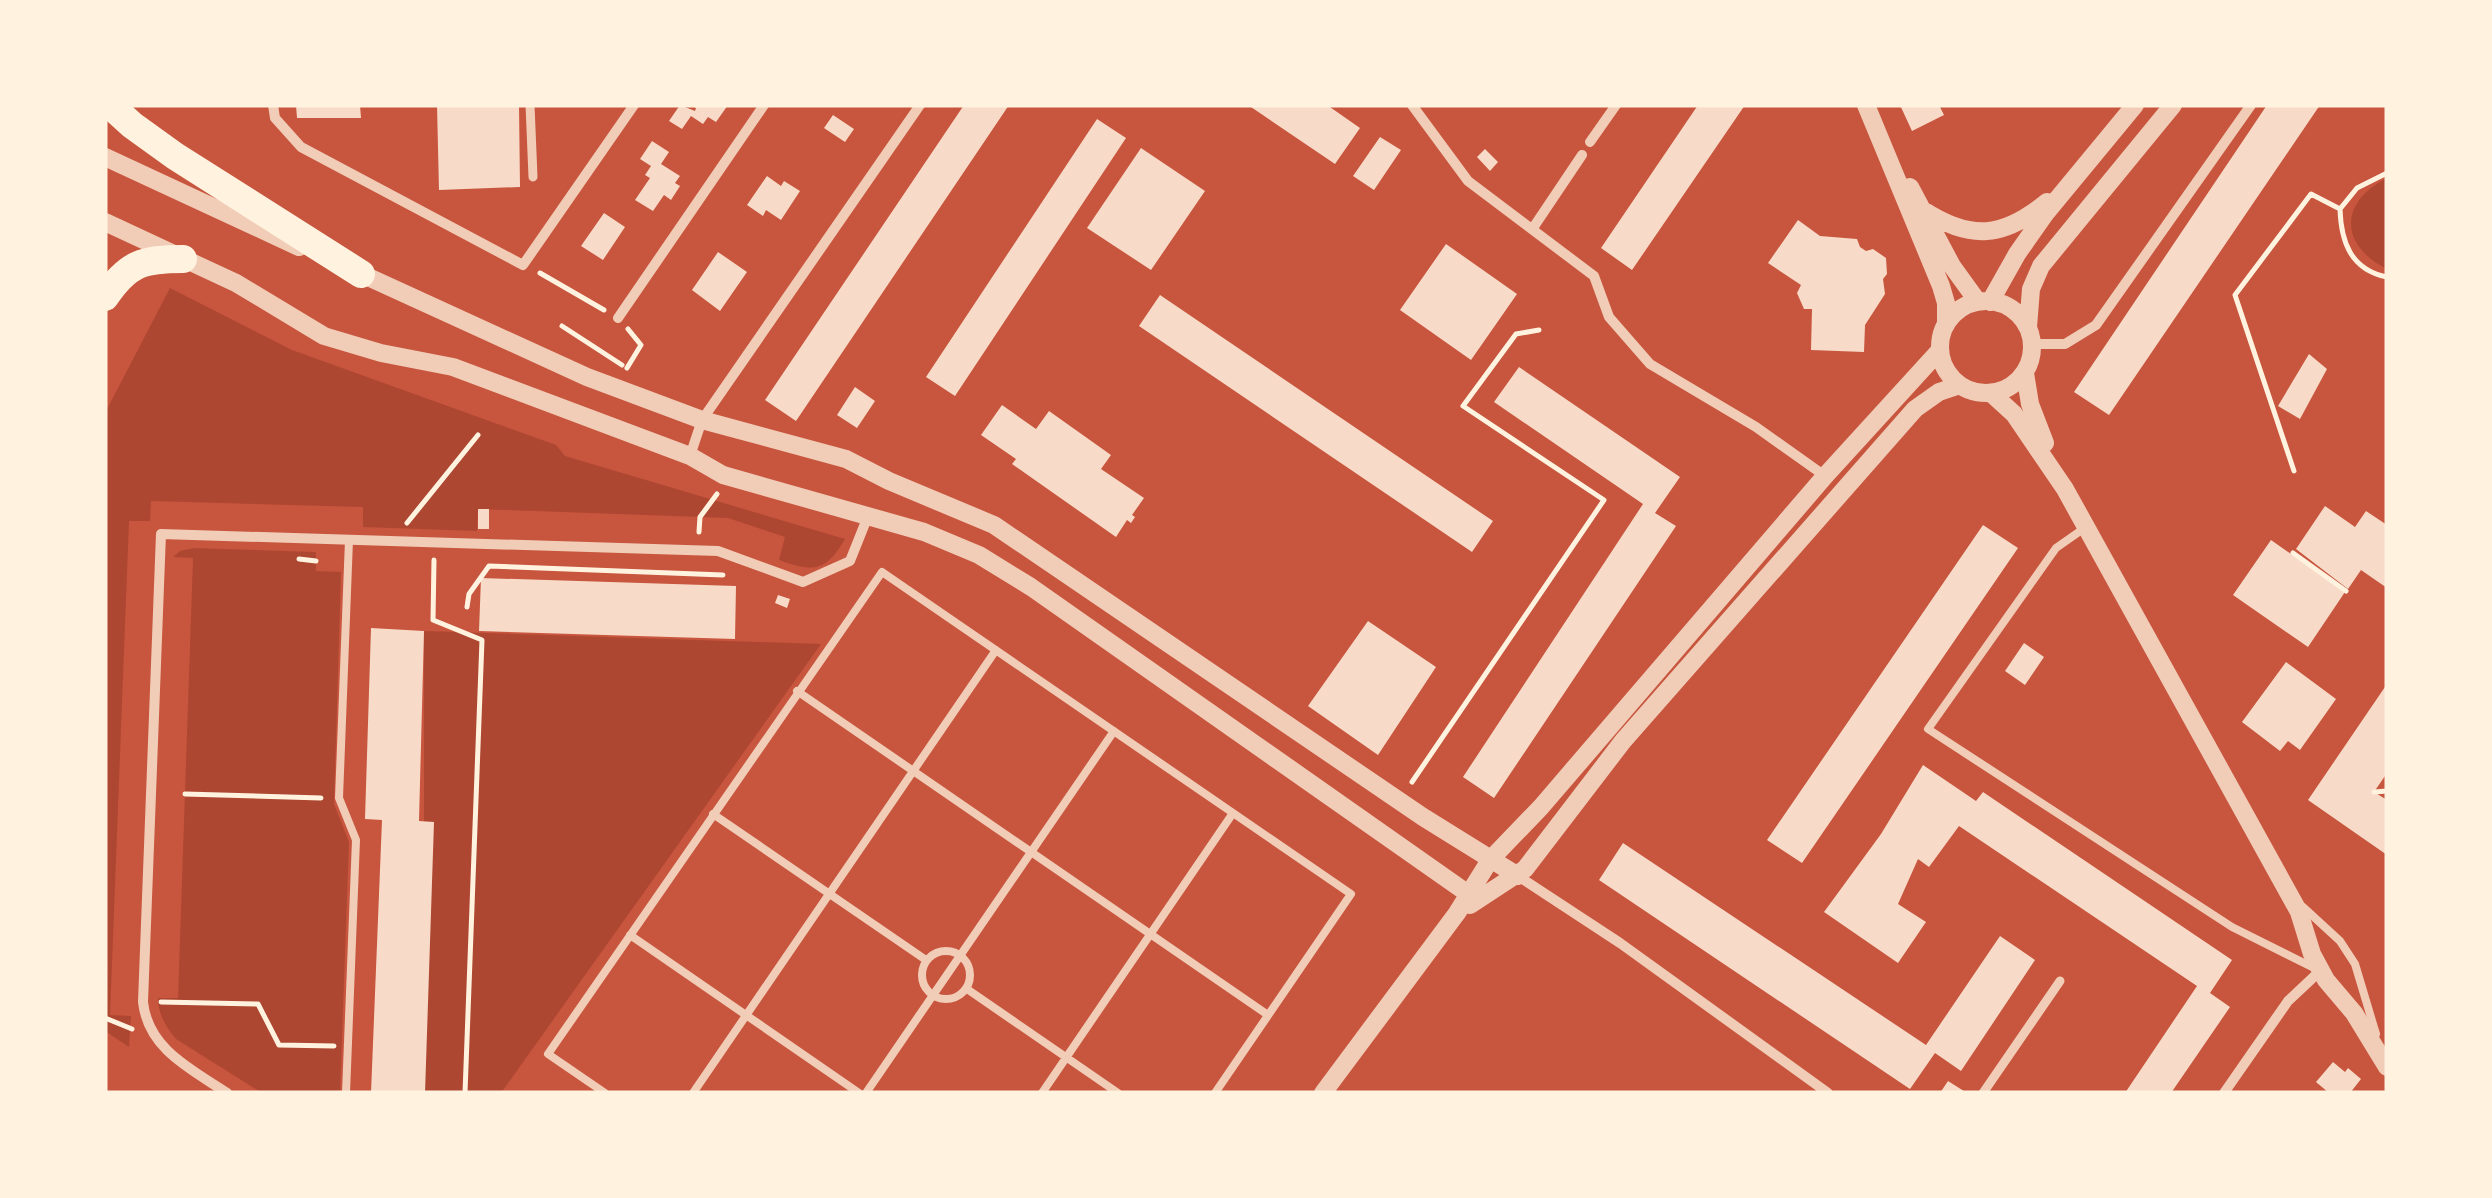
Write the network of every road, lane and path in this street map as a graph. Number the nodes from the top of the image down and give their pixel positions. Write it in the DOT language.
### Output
graph roads {
  1 [pos="110,105"];
  2 [pos="274,105"];
  3 [pos="530,105"];
  4 [pos="634,105"];
  5 [pos="764,105"];
  6 [pos="920,105"];
  7 [pos="1412,105"];
  8 [pos="1616,105"];
  9 [pos="2135,105"];
  10 [pos="2174,105"];
  11 [pos="2251,105"];
  12 [pos="1868,108"];
  13 [pos="1590,142"];
  14 [pos="1582,155"];
  15 [pos="105,157"];
  16 [pos="2387,173"];
  17 [pos="534,177"];
  18 [pos="2067,186"];
  19 [pos="2340,209"];
  20 [pos="1922,210"];
  21 [pos="105,222"];
  22 [pos="1533,228"];
  23 [pos="183,258"];
  24 [pos="361,274"];
  25 [pos="2387,276"];
  26 [pos="105,296"];
  27 [pos="1984,302"];
  28 [pos="618,318"];
  29 [pos="562,326"];
  30 [pos="1946,326"];
  31 [pos="1539,330"];
  32 [pos="2030,336"];
  33 [pos="1940,350"];
  34 [pos="626,368"];
  35 [pos="2025,373"];
  36 [pos="1960,385"];
  37 [pos="1991,393"];
  38 [pos="702,420"];
  39 [pos="478,434"];
  40 [pos="690,456"];
  41 [pos="2294,471"];
  42 [pos="1825,476"];
  43 [pos="2065,489"];
  44 [pos="868,516"];
  45 [pos="2086,527"];
  46 [pos="349,540"];
  47 [pos="392,541"];
  48 [pos="2293,552"];
  49 [pos="434,558"];
  50 [pos="511,566"];
  51 [pos="574,569"];
  52 [pos="638,571"];
  53 [pos="701,573"];
  54 [pos="725,575"];
  55 [pos="510,578"];
  56 [pos="574,581"];
  57 [pos="638,582"];
  58 [pos="701,585"];
  59 [pos="2346,591"];
  60 [pos="468,608"];
  61 [pos="996,650"];
  62 [pos="797,691"];
  63 [pos="1114,731"];
  64 [pos="913,771"];
  65 [pos="1416,776"];
  66 [pos="2387,791"];
  67 [pos="2374,792"];
  68 [pos="185,794"];
  69 [pos="339,798"];
  70 [pos="1233,813"];
  71 [pos="713,814"];
  72 [pos="1031,852"];
  73 [pos="1490,860"];
  74 [pos="1518,876"];
  75 [pos="829,894"];
  76 [pos="2290,896"];
  77 [pos="1472,898"];
  78 [pos="1150,934"];
  79 [pos="630,936"];
  80 [pos="961,954"];
  81 [pos="926,960"];
  82 [pos="2320,971"];
  83 [pos="2060,981"];
  84 [pos="967,989"];
  85 [pos="933,996"];
  86 [pos="143,1002"];
  87 [pos="746,1015"];
  88 [pos="1268,1015"];
  89 [pos="348,1046"];
  90 [pos="1066,1057"];
  91 [pos="2387,1067"];
  92 [pos="227,1093"];
  93 [pos="346,1093"];
  94 [pos="464,1093"];
  95 [pos="604,1093"];
  96 [pos="693,1093"];
  97 [pos="863,1093"];
  98 [pos="1042,1093"];
  99 [pos="1118,1093"];
  100 [pos="1215,1093"];
  101 [pos="1324,1093"];
  102 [pos="1828,1093"];
  103 [pos="1983,1093"];
  104 [pos="2224,1093"];
  1 -- 24 [label="highway"];
  2 -- 4 [label="street"];
  3 -- 17 [label="street"];
  5 -- 28 [label="street"];
  6 -- 38 [label="street"];
  7 -- 22 [label="street"];
  8 -- 13 [label="street"];
  9 -- 18 [label="street"];
  10 -- 32 [label="street"];
  11 -- 32 [label="street"];
  12 -- 20 [label="street"];
  12 -- 30 [label="street"];
  14 -- 22 [label="street"];
  15 -- 24 [label="street"];
  16 -- 19 [label="path"];
  18 -- 20 [label="street"];
  18 -- 27 [label="street"];
  19 -- 25 [label="path"];
  19 -- 41 [label="path"];
  20 -- 27 [label="street"];
  21 -- 23 [label="street"];
  22 -- 42 [label="street"];
  23 -- 26 [label="highway"];
  23 -- 40 [label="street"];
  24 -- 38 [label="street"];
  27 -- 30 [label="street"];
  27 -- 32 [label="street"];
  29 -- 34 [label="path"];
  30 -- 33 [label="street"];
  31 -- 65 [label="path"];
  32 -- 35 [label="street"];
  33 -- 36 [label="street"];
  33 -- 42 [label="street"];
  35 -- 37 [label="street"];
  35 -- 43 [label="street"];
  36 -- 37 [label="street"];
  36 -- 74 [label="street"];
  37 -- 43 [label="street"];
  38 -- 40 [label="street"];
  38 -- 73 [label="street"];
  39 -- 47 [label="path"];
  40 -- 44 [label="street"];
  42 -- 73 [label="street"];
  43 -- 45 [label="street"];
  44 -- 47 [label="street"];
  44 -- 77 [label="street"];
  45 -- 76 [label="street"];
  45 -- 82 [label="lane"];
  46 -- 47 [label="street"];
  46 -- 69 [label="lane"];
  46 -- 86 [label="street"];
  48 -- 59 [label="path"];
  49 -- 94 [label="path"];
  50 -- 51 [label="path"];
  50 -- 55 [label="path"];
  50 -- 60 [label="path"];
  51 -- 52 [label="path"];
  51 -- 56 [label="path"];
  52 -- 53 [label="path"];
  52 -- 57 [label="path"];
  53 -- 54 [label="path"];
  53 -- 58 [label="path"];
  61 -- 62 [label="lane"];
  61 -- 63 [label="lane"];
  61 -- 64 [label="lane"];
  62 -- 64 [label="lane"];
  62 -- 71 [label="lane"];
  63 -- 70 [label="lane"];
  63 -- 72 [label="lane"];
  64 -- 72 [label="lane"];
  64 -- 75 [label="lane"];
  66 -- 67 [label="path"];
  68 -- 69 [label="path"];
  69 -- 89 [label="lane"];
  70 -- 78 [label="lane"];
  70 -- 88 [label="lane"];
  71 -- 75 [label="lane"];
  71 -- 79 [label="lane"];
  72 -- 78 [label="lane"];
  72 -- 80 [label="lane"];
  73 -- 74 [label="street"];
  73 -- 77 [label="street"];
  74 -- 77 [label="street"];
  74 -- 102 [label="street"];
  75 -- 81 [label="lane"];
  75 -- 87 [label="lane"];
  76 -- 82 [label="street"];
  76 -- 91 [label="lane"];
  77 -- 101 [label="street"];
  78 -- 88 [label="lane"];
  78 -- 90 [label="lane"];
  79 -- 87 [label="lane"];
  79 -- 95 [label="lane"];
  80 -- 81 [label="lane"];
  80 -- 84 [label="lane"];
  80 -- 85 [label="lane"];
  81 -- 85 [label="lane"];
  82 -- 91 [label="street"];
  82 -- 104 [label="street"];
  83 -- 103 [label="street"];
  84 -- 85 [label="lane"];
  84 -- 90 [label="lane"];
  85 -- 97 [label="lane"];
  86 -- 89 [label="path"];
  86 -- 92 [label="street"];
  87 -- 96 [label="lane"];
  87 -- 97 [label="lane"];
  88 -- 100 [label="lane"];
  89 -- 93 [label="lane"];
  90 -- 98 [label="lane"];
  90 -- 99 [label="lane"];
}
